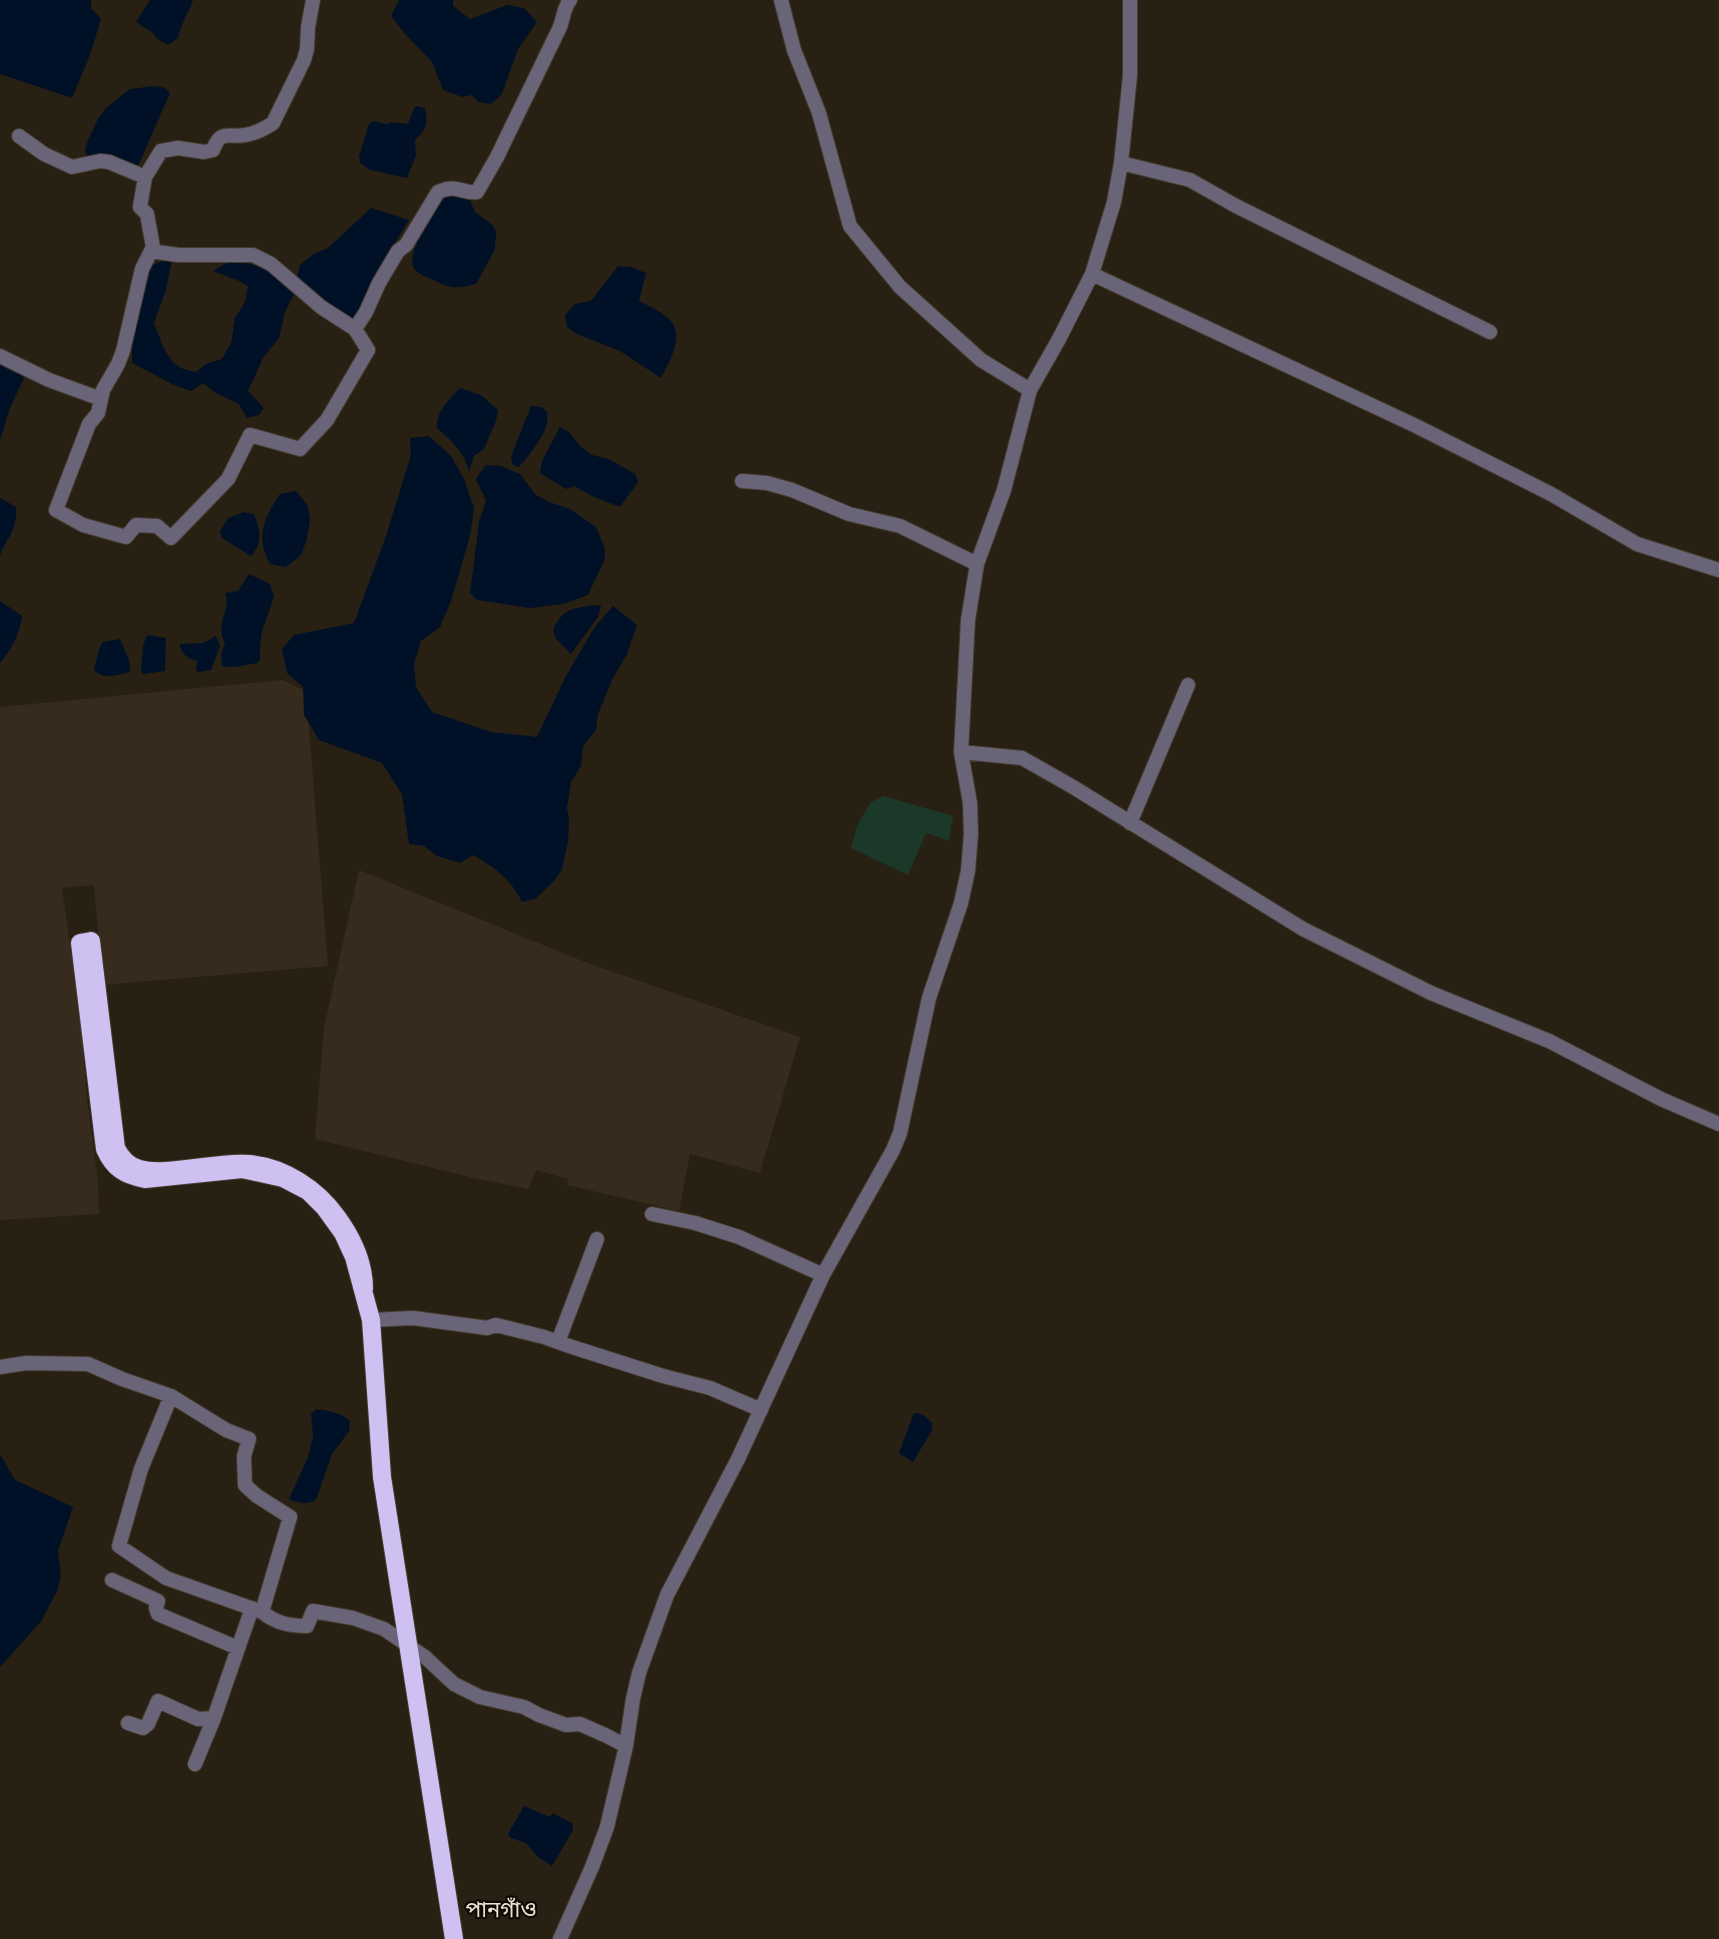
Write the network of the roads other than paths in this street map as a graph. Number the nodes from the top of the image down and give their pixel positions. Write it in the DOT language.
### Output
graph roads {
  1 [pos="313,0"];
  2 [pos="570,0"];
  3 [pos="782,0"];
  4 [pos="1131,0"];
  5 [pos="19,136"];
  6 [pos="1121,163"];
  7 [pos="145,177"];
  8 [pos="151,251"];
  9 [pos="1092,274"];
  10 [pos="355,328"];
  11 [pos="1490,332"];
  12 [pos="0,356"];
  13 [pos="1030,390"];
  14 [pos="101,399"];
  15 [pos="742,481"];
  16 [pos="977,564"];
  17 [pos="1719,570"];
  18 [pos="1188,685"];
  19 [pos="961,752"];
  20 [pos="1130,823"];
  21 [pos="1719,1124"];
  22 [pos="279,1174"];
  23 [pos="652,1214"];
  24 [pos="597,1239"];
  25 [pos="823,1275"];
  26 [pos="371,1320"];
  27 [pos="558,1342"];
  28 [pos="0,1368"];
  29 [pos="171,1396"];
  30 [pos="761,1410"];
  31 [pos="112,1580"];
  32 [pos="257,1610"];
  33 [pos="406,1644"];
  34 [pos="238,1648"];
  35 [pos="214,1718"];
  36 [pos="128,1723"];
  37 [pos="626,1746"];
  38 [pos="195,1764"];
  39 [pos="454,1939"];
  40 [pos="560,1939"];
  1 -- 7 [label="street"];
  2 -- 10 [label="street"];
  3 -- 13 [label="street"];
  4 -- 6 [label="street"];
  5 -- 7 [label="street"];
  6 -- 9 [label="street"];
  6 -- 11 [label="street"];
  7 -- 8 [label="street"];
  8 -- 10 [label="street"];
  8 -- 14 [label="street"];
  9 -- 13 [label="street"];
  9 -- 17 [label="street"];
  10 -- 14 [label="street"];
  12 -- 14 [label="street"];
  13 -- 16 [label="street"];
  15 -- 16 [label="street"];
  16 -- 19 [label="street"];
  18 -- 20 [label="street"];
  19 -- 20 [label="street"];
  19 -- 25 [label="street"];
  20 -- 21 [label="street"];
  22 -- 22 [label="highway"];
  22 -- 26 [label="highway"];
  23 -- 25 [label="street"];
  24 -- 27 [label="street"];
  25 -- 30 [label="street"];
  26 -- 27 [label="street"];
  26 -- 33 [label="highway"];
  27 -- 30 [label="street"];
  28 -- 29 [label="street"];
  29 -- 32 [label="street"];
  29 -- 32 [label="street"];
  30 -- 37 [label="street"];
  31 -- 34 [label="street"];
  32 -- 33 [label="street"];
  32 -- 34 [label="street"];
  33 -- 37 [label="street"];
  33 -- 39 [label="highway"];
  34 -- 35 [label="street"];
  35 -- 36 [label="street"];
  35 -- 38 [label="street"];
  37 -- 40 [label="street"];
}
